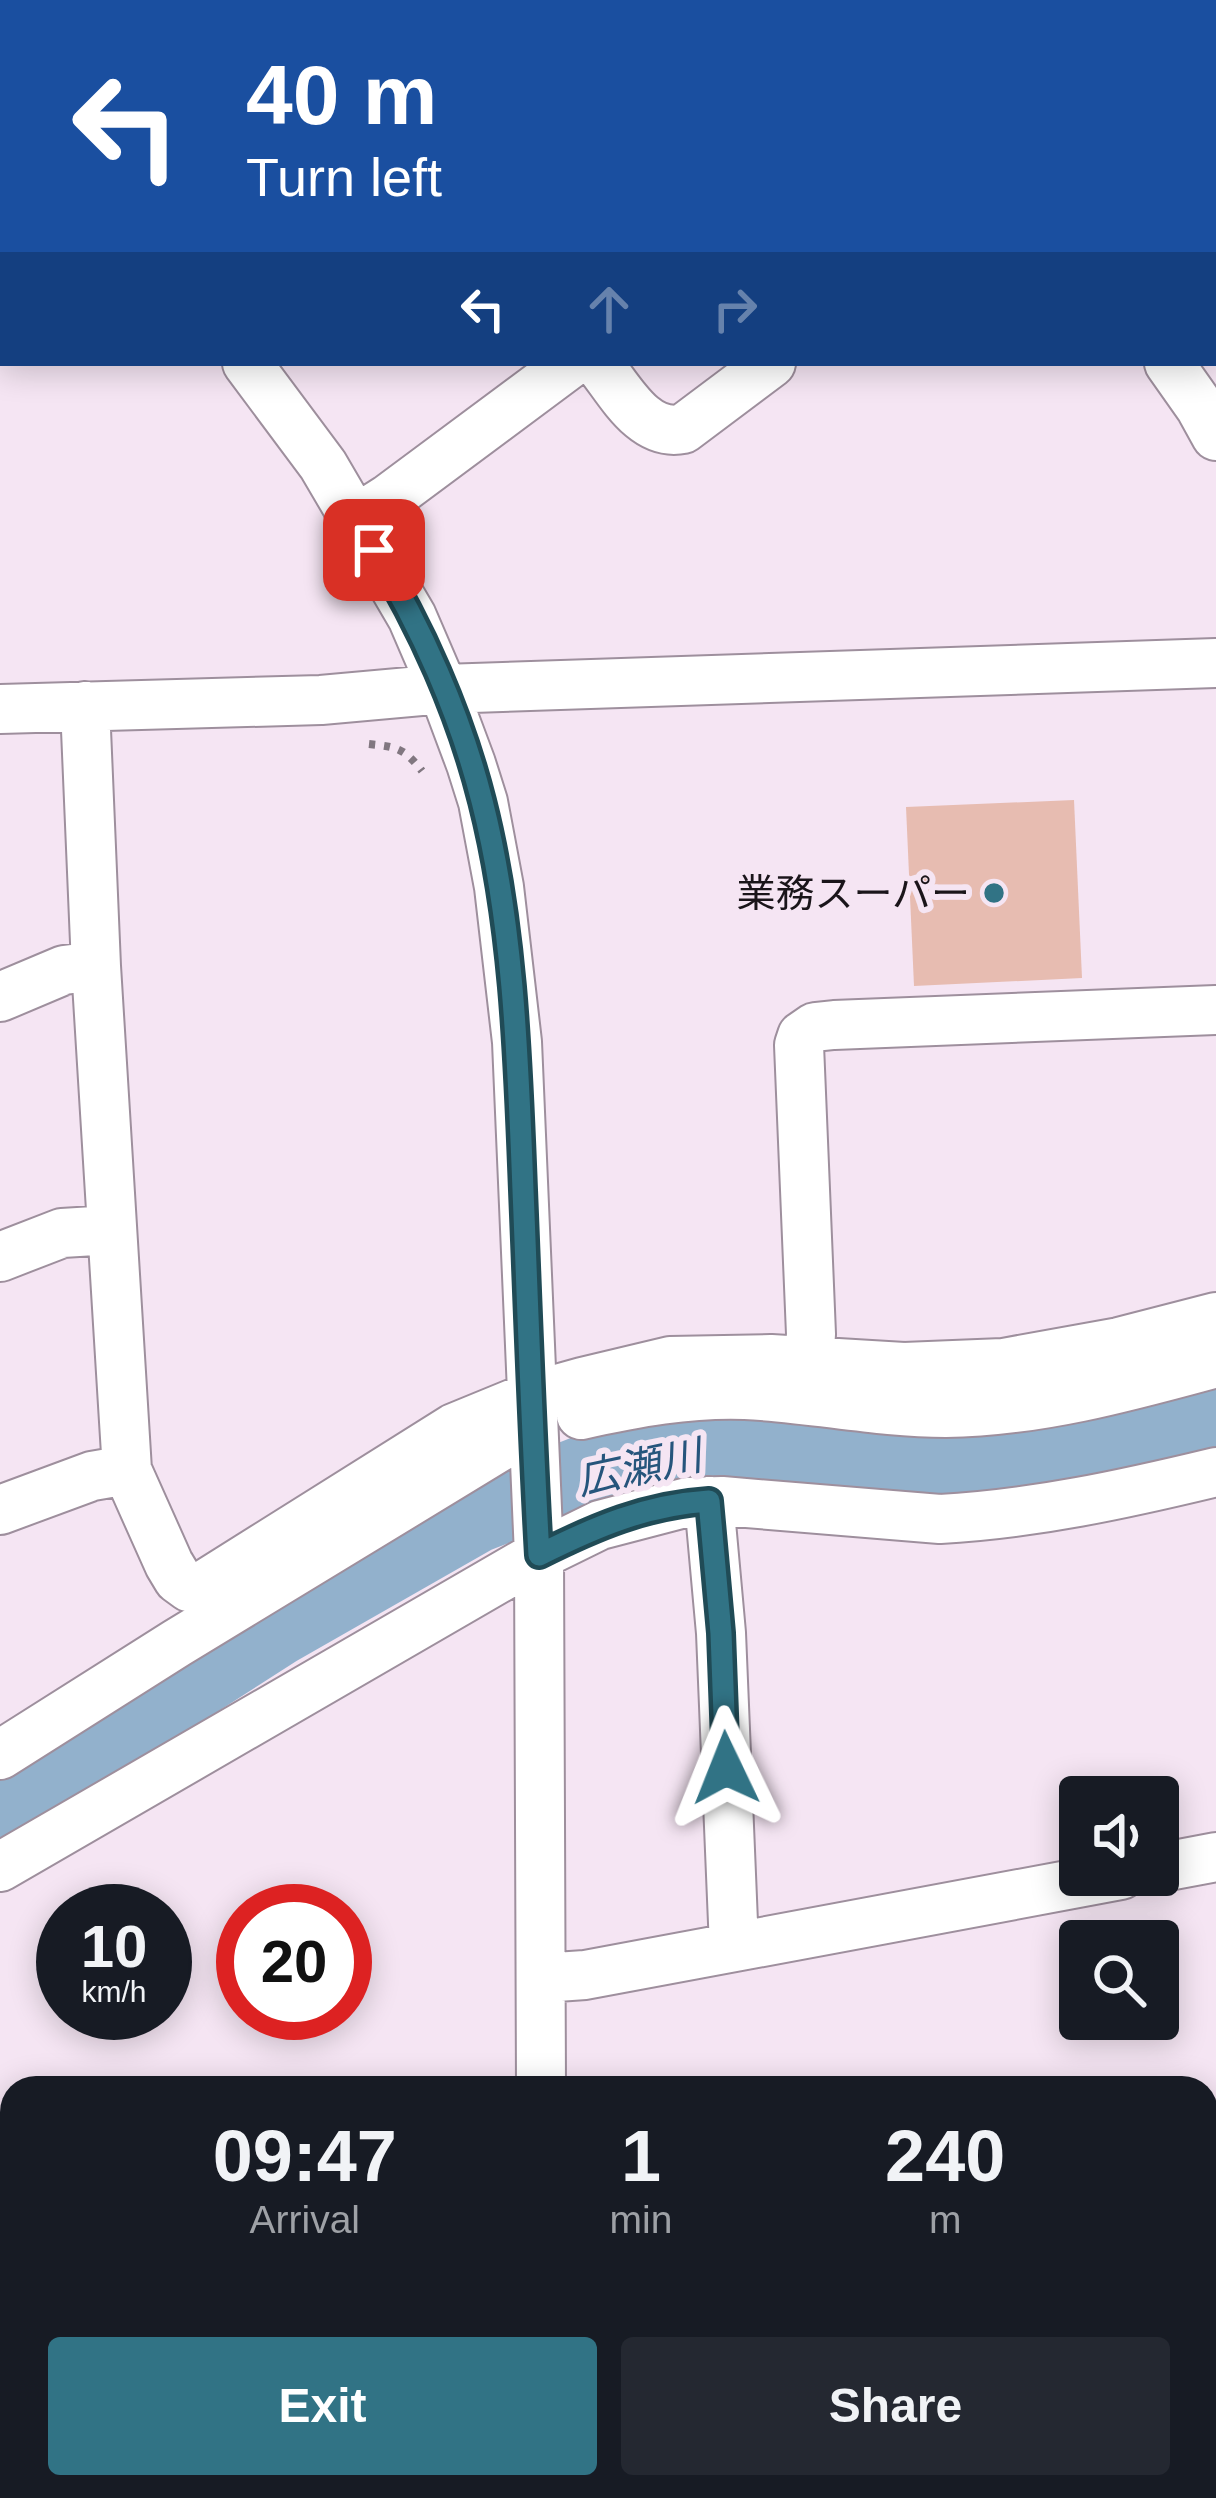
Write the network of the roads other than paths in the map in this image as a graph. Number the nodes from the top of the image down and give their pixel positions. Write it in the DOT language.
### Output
graph roads {
  1 [pos="250,366"];
  2 [pos="568,366"];
  3 [pos="600,366"];
  4 [pos="767,366"];
  5 [pos="1172,366"];
  6 [pos="1211,413"];
  7 [pos="355,520"];
  8 [pos="1216,663"];
  9 [pos="443,689"];
  10 [pos="85,706"];
  11 [pos="0,709"];
  12 [pos="96,966"];
  13 [pos="0,997"];
  14 [pos="1216,1010"];
  15 [pos="111,1230"];
  16 [pos="0,1257"];
  17 [pos="1216,1317"];
  18 [pos="808,1361"];
  19 [pos="1216,1363"];
  20 [pos="533,1428"];
  21 [pos="127,1470"];
  22 [pos="1216,1472"];
  23 [pos="709,1501"];
  24 [pos="0,1510"];
  25 [pos="538,1542"];
  26 [pos="0,1755"];
  27 [pos="1216,1857"];
  28 [pos="1179,1864"];
  29 [pos="0,1868"];
  30 [pos="1059,1887"];
  31 [pos="734,1947"];
  32 [pos="542,1978"];
  33 [pos="541,2076"];
  1 -- 7 [label="street"];
  2 -- 7 [label="street"];
  3 -- 4 [label="street"];
  5 -- 6 [label="street"];
  7 -- 9 [label="street"];
  8 -- 9 [label="street"];
  9 -- 10 [label="street"];
  9 -- 20 [label="street"];
  10 -- 11 [label="street"];
  10 -- 12 [label="street"];
  12 -- 13 [label="street"];
  12 -- 15 [label="street"];
  14 -- 18 [label="street"];
  15 -- 16 [label="street"];
  15 -- 21 [label="street"];
  17 -- 18 [label="street"];
  18 -- 20 [label="street"];
  19 -- 20 [label="street"];
  20 -- 21 [label="street"];
  20 -- 25 [label="street"];
  20 -- 26 [label="street"];
  21 -- 24 [label="street"];
  22 -- 23 [label="street"];
  23 -- 25 [label="street"];
  23 -- 31 [label="street"];
  25 -- 29 [label="street"];
  25 -- 32 [label="street"];
  27 -- 28 [label="street"];
  30 -- 31 [label="street"];
  31 -- 32 [label="street"];
  32 -- 33 [label="street"];
}
